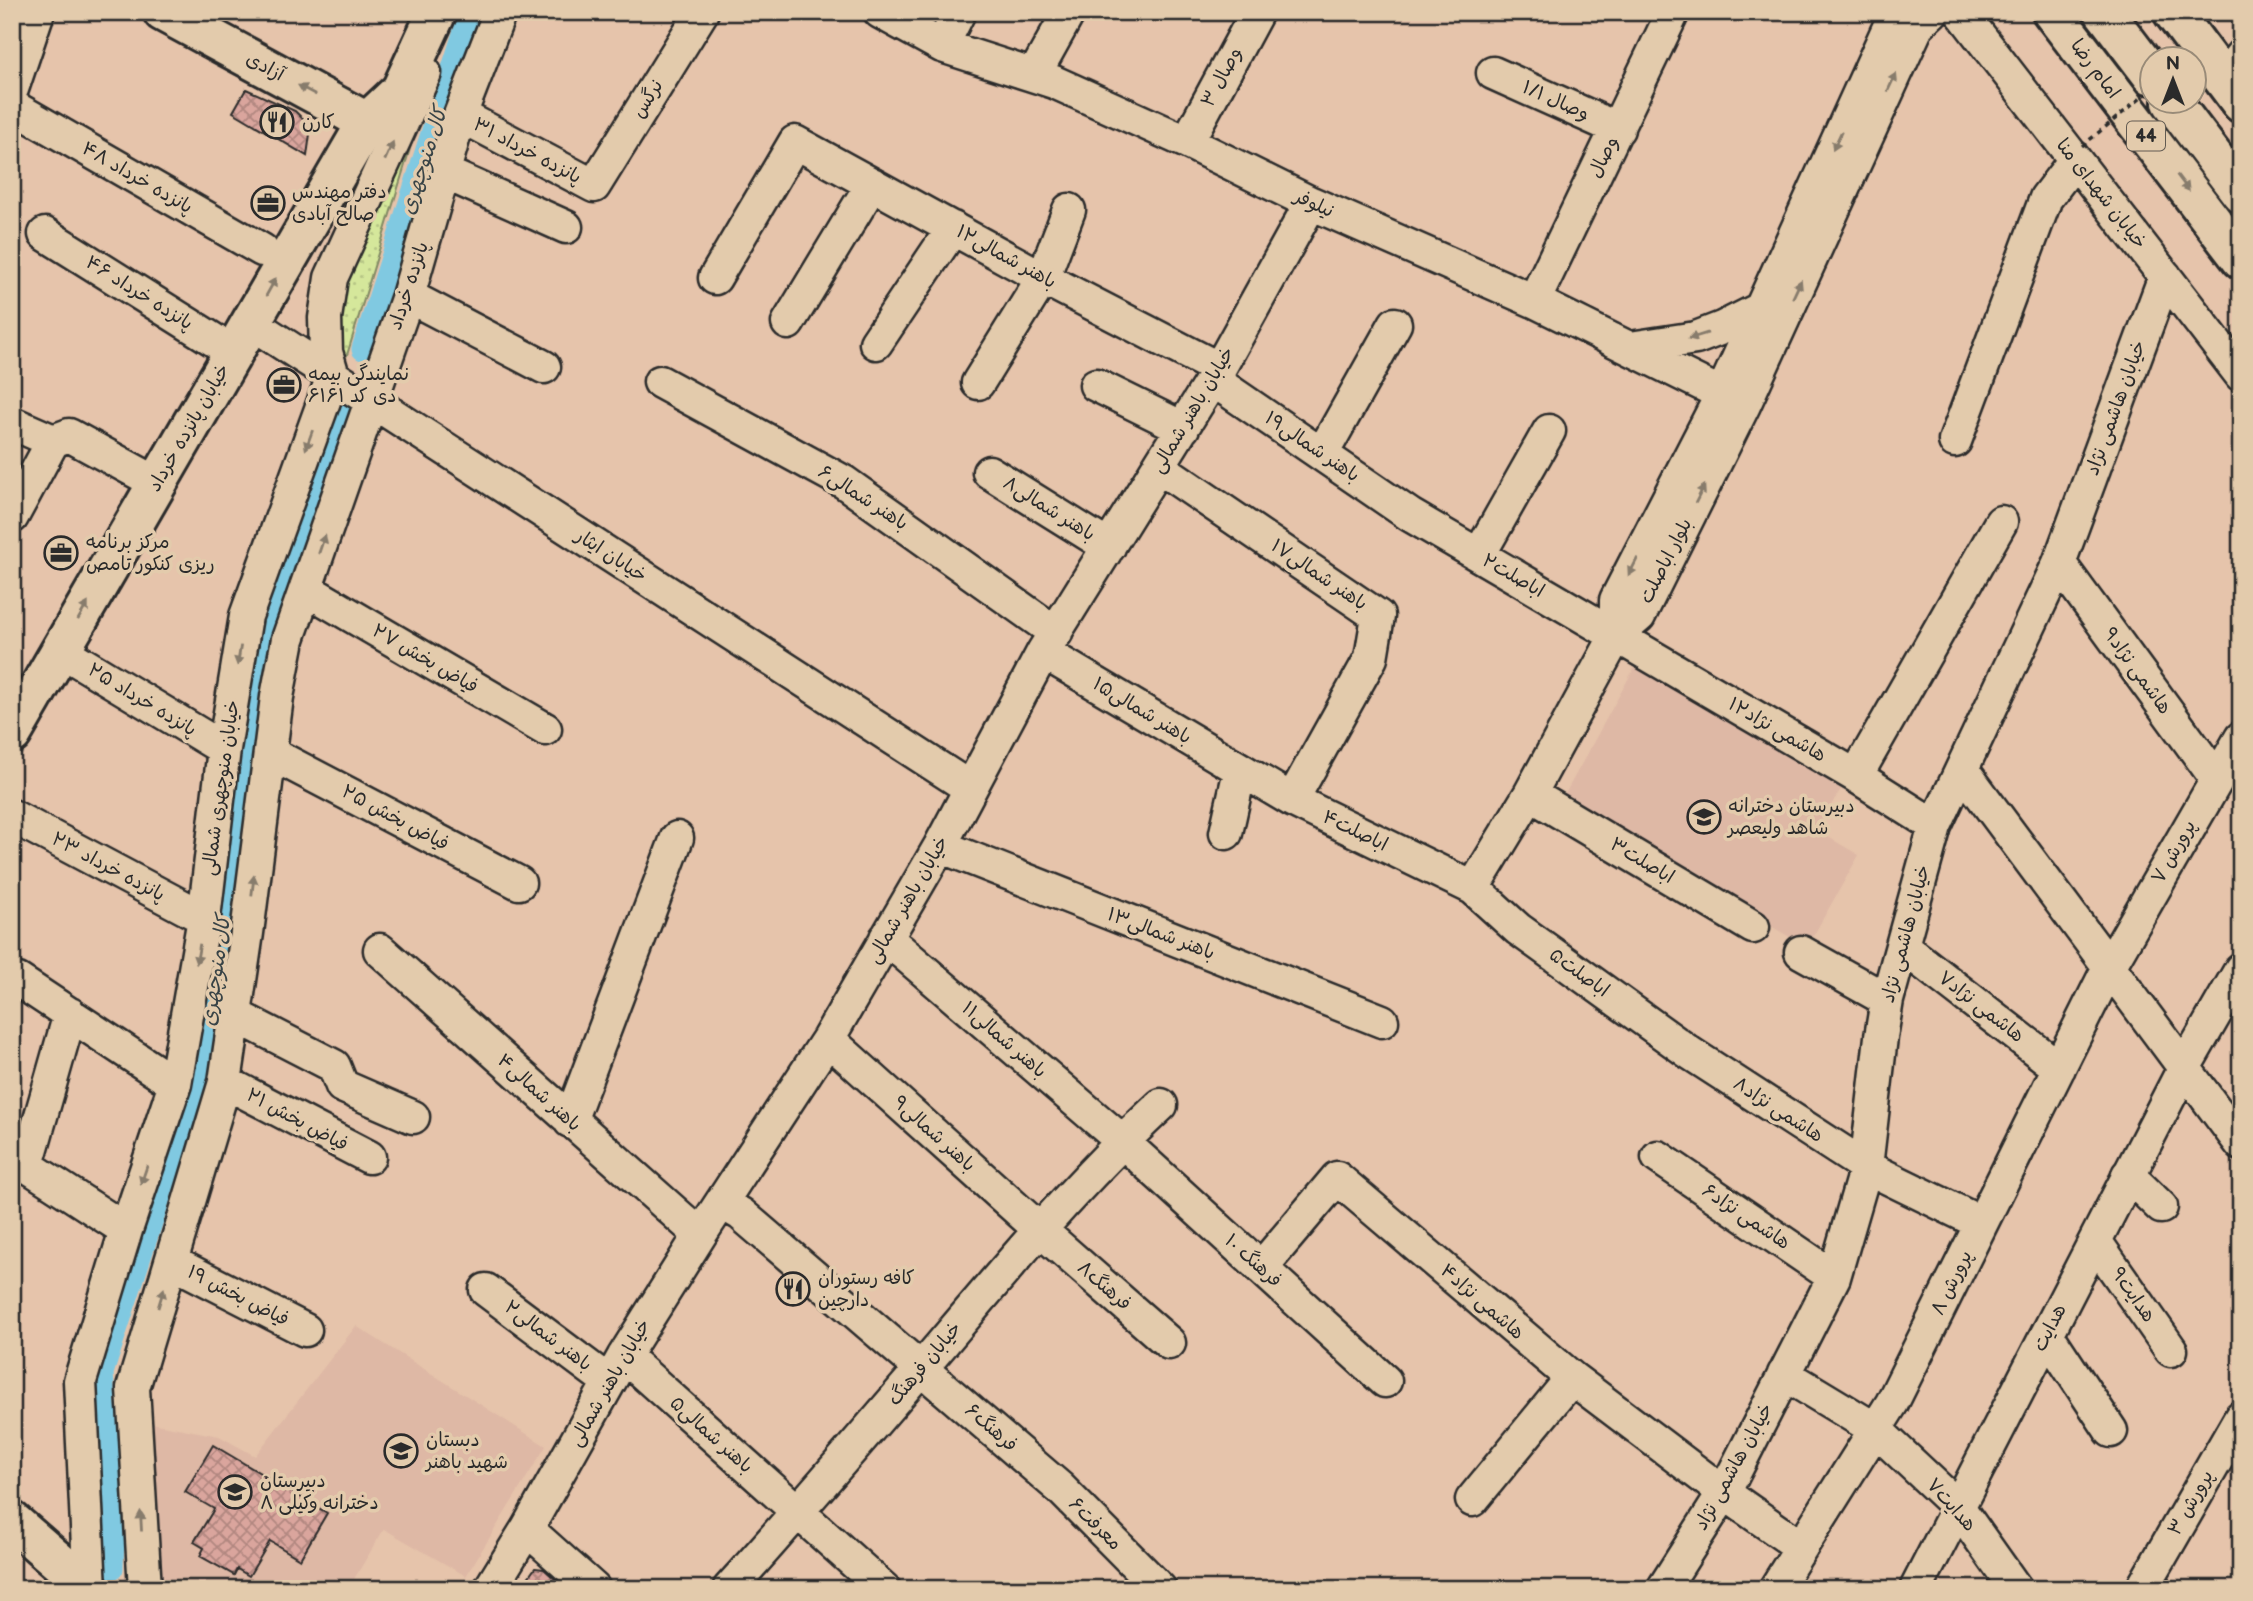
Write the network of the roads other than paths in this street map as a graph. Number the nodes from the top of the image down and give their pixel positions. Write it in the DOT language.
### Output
graph roads {
  1 [pos="38,12"];
  2 [pos="163,12"];
  3 [pos="412,12"];
  4 [pos="437,12"];
  5 [pos="445,12"];
  6 [pos="500,12"];
  7 [pos="702,12"];
  8 [pos="880,12"];
  9 [pos="960,12"];
  10 [pos="1069,12"];
  11 [pos="1257,12"];
  12 [pos="1673,12"];
  13 [pos="1961,12"];
  14 [pos="2052,12"];
  15 [pos="2104,12"];
  16 [pos="2173,12"];
  17 [pos="1908,14"];
  18 [pos="942,46"];
  19 [pos="2138,58"];
  20 [pos="1493,73"];
  21 [pos="1034,75"];
  22 [pos="2235,80"];
  23 [pos="12,89"];
  24 [pos="12,106"];
  25 [pos="460,115"];
  26 [pos="2183,116"];
  27 [pos="367,122"];
  28 [pos="1618,129"];
  29 [pos="1187,142"];
  30 [pos="2078,153"];
  31 [pos="443,172"];
  32 [pos="872,184"];
  33 [pos="594,187"];
  34 [pos="2241,193"];
  35 [pos="1311,203"];
  36 [pos="1069,210"];
  37 [pos="566,227"];
  38 [pos="953,228"];
  39 [pos="45,234"];
  40 [pos="262,250"];
  41 [pos="2241,259"];
  42 [pos="2165,276"];
  43 [pos="715,278"];
  44 [pos="1043,278"];
  45 [pos="408,296"];
  46 [pos="1534,301"];
  47 [pos="1760,309"];
  48 [pos="788,323"];
  49 [pos="1395,324"];
  50 [pos="242,338"];
  51 [pos="876,343"];
  52 [pos="1630,348"];
  53 [pos="544,368"];
  54 [pos="1216,374"];
  55 [pos="2241,375"];
  56 [pos="333,376"];
  57 [pos="660,382"];
  58 [pos="978,383"];
  59 [pos="1096,385"];
  60 [pos="1733,399"];
  61 [pos="370,400"];
  62 [pos="12,424"];
  63 [pos="1183,428"];
  64 [pos="1549,431"];
  65 [pos="53,441"];
  66 [pos="1955,441"];
  67 [pos="1322,454"];
  68 [pos="1159,467"];
  69 [pos="989,472"];
  70 [pos="157,483"];
  71 [pos="1410,515"];
  72 [pos="12,517"];
  73 [pos="2001,522"];
  74 [pos="1109,547"];
  75 [pos="1479,555"];
  76 [pos="2059,563"];
  77 [pos="306,589"];
  78 [pos="1616,636"];
  79 [pos="1049,643"];
  80 [pos="60,650"];
  81 [pos="545,729"];
  82 [pos="12,734"];
  83 [pos="2241,738"];
  84 [pos="224,749"];
  85 [pos="270,753"];
  86 [pos="1962,769"];
  87 [pos="1240,770"];
  88 [pos="1856,776"];
  89 [pos="2216,778"];
  90 [pos="970,788"];
  91 [pos="1530,794"];
  92 [pos="1292,800"];
  93 [pos="12,816"];
  94 [pos="1935,826"];
  95 [pos="1226,833"];
  96 [pos="677,838"];
  97 [pos="940,846"];
  98 [pos="519,883"];
  99 [pos="1473,888"];
  100 [pos="204,918"];
  101 [pos="1753,927"];
  102 [pos="886,938"];
  103 [pos="1903,947"];
  104 [pos="380,950"];
  105 [pos="1801,952"];
  106 [pos="2109,967"];
  107 [pos="2241,970"];
  108 [pos="18,980"];
  109 [pos="1887,1000"];
  110 [pos="70,1014"];
  111 [pos="235,1015"];
  112 [pos="1382,1021"];
  113 [pos="828,1039"];
  114 [pos="1690,1054"];
  115 [pos="2059,1068"];
  116 [pos="2183,1068"];
  117 [pos="225,1082"];
  118 [pos="175,1084"];
  119 [pos="1161,1105"];
  120 [pos="413,1117"];
  121 [pos="570,1121"];
  122 [pos="1122,1141"];
  123 [pos="2241,1144"];
  124 [pos="369,1157"];
  125 [pos="1658,1157"];
  126 [pos="20,1161"];
  127 [pos="1866,1167"];
  128 [pos="2128,1175"];
  129 [pos="722,1203"];
  130 [pos="2161,1207"];
  131 [pos="1981,1223"];
  132 [pos="1039,1229"];
  133 [pos="126,1230"];
  134 [pos="699,1235"];
  135 [pos="2095,1241"];
  136 [pos="172,1262"];
  137 [pos="1261,1268"];
  138 [pos="1834,1277"];
  139 [pos="486,1290"];
  140 [pos="304,1330"];
  141 [pos="2047,1334"];
  142 [pos="1169,1343"];
  143 [pos="2171,1350"];
  144 [pos="922,1368"];
  145 [pos="616,1369"];
  146 [pos="1784,1374"];
  147 [pos="1572,1378"];
  148 [pos="1385,1381"];
  149 [pos="2241,1417"];
  150 [pos="1875,1429"];
  151 [pos="2112,1431"];
  152 [pos="1060,1488"];
  153 [pos="1724,1493"];
  154 [pos="1472,1500"];
  155 [pos="1958,1507"];
  156 [pos="798,1513"];
  157 [pos="12,1521"];
  158 [pos="527,1529"];
  159 [pos="1801,1546"];
  160 [pos="90,1589"];
  161 [pos="145,1589"];
  162 [pos="490,1589"];
  163 [pos="594,1589"];
  164 [pos="729,1589"];
  165 [pos="884,1589"];
  166 [pos="1160,1589"];
  167 [pos="1663,1589"];
  168 [pos="1775,1589"];
  169 [pos="1916,1589"];
  170 [pos="2016,1589"];
  171 [pos="2142,1589"];
  1 -- 23 [label="street"];
  27 -- 2 [label="main road, آزادی, one-way"];
  3 -- 27 [label="main road, خیابان پانزده خرداد"];
  4 -- 27 [label="main road, خیابان پانزده خرداد"];
  56 -- 5 [label="street, one-way"];
  6 -- 25 [label="street, پانزده خرداد"];
  7 -- 33 [label="street, نرگس"];
  8 -- 18 [label="street, نیلوفر"];
  9 -- 18 [label="street"];
  10 -- 21 [label="street"];
  11 -- 29 [label="street, وصال ۳"];
  12 -- 28 [label="street, وصال"];
  13 -- 30 [label="street, خیابان شهدای منا"];
  14 -- 41 [label="main road, امام رضا / 44, one-way"];
  15 -- 19 [label="main road"];
  16 -- 22 [label="main road"];
  17 -- 47 [label="street, بلوار اباصلت, one-way"];
  60 -- 17 [label="street, بلوار اباصلت, one-way"];
  18 -- 21 [label="street, نیلوفر"];
  20 -- 28 [label="street, وصال ۱/۱"];
  21 -- 29 [label="street, نیلوفر"];
  24 -- 40 [label="street, پانزده خرداد ۴۸"];
  25 -- 31 [label="street, پانزده خرداد"];
  25 -- 33 [label="street, پانزده خرداد ۳۱"];
  26 -- 34 [label="main road, 44"];
  50 -- 27 [label="main road, خیابان پانزده خرداد, one-way"];
  28 -- 46 [label="street, وصال"];
  29 -- 35 [label="street, نیلوفر"];
  30 -- 42 [label="street, خیابان شهدای منا"];
  30 -- 66 [label="street"];
  31 -- 37 [label="street"];
  31 -- 45 [label="street, پانزده خرداد"];
  32 -- 38 [label="street, باهنر شمالی۱۲"];
  32 -- 43 [label="street, باهنر شمالی۱۲"];
  32 -- 48 [label="street"];
  35 -- 46 [label="street, نیلوفر"];
  35 -- 54 [label="street, خیابان باهنر شمالی"];
  36 -- 44 [label="street"];
  38 -- 44 [label="street, باهنر شمالی۱۲"];
  38 -- 51 [label="street"];
  39 -- 50 [label="street, پانزده خرداد ۴۶"];
  42 -- 55 [label="street, خیابان شهدای منا"];
  42 -- 76 [label="street, خیابان هاشمی نژاد"];
  44 -- 54 [label="street, باهنر شمالی۱۲"];
  44 -- 58 [label="street"];
  45 -- 53 [label="street"];
  45 -- 61 [label="street, پانزده خرداد"];
  46 -- 52 [label="street, نیلوفر"];
  47 -- 52 [label="street, one-way"];
  47 -- 60 [label="street, بلوار اباصلت"];
  49 -- 67 [label="street"];
  50 -- 56 [label="street, خیابان ایثار"];
  50 -- 70 [label="main road, خیابان پانزده خرداد"];
  52 -- 60 [label="street, نیلوفر"];
  54 -- 63 [label="street, خیابان باهنر شمالی"];
  54 -- 67 [label="street, باهنر شمالی۱۹"];
  56 -- 61 [label="street, خیابان ایثار"];
  56 -- 84 [label="street, خیابان منوچهری شمالی, one-way"];
  57 -- 79 [label="street, باهنر شمالی۶"];
  59 -- 63 [label="street"];
  60 -- 78 [label="street, بلوار اباصلت"];
  77 -- 61 [label="street, one-way"];
  61 -- 90 [label="street, خیابان ایثار"];
  62 -- 65 [label="street"];
  63 -- 68 [label="street, خیابان باهنر شمالی"];
  64 -- 75 [label="street"];
  65 -- 70 [label="street"];
  65 -- 72 [label="street"];
  67 -- 71 [label="street, باهنر شمالی۱۹"];
  68 -- 74 [label="street, خیابان باهنر شمالی"];
  68 -- 92 [label="street, باهنر شمالی۱۷"];
  69 -- 74 [label="street, باهنر شمالی۸"];
  80 -- 70 [label="main road, خیابان پانزده خرداد, one-way"];
  71 -- 75 [label="street, اباصلت۲"];
  73 -- 88 [label="street"];
  74 -- 79 [label="street, خیابان باهنر شمالی"];
  75 -- 78 [label="street, اباصلت۲"];
  76 -- 86 [label="street, خیابان هاشمی نژاد"];
  76 -- 89 [label="street, هاشمی نژاد۹"];
  77 -- 81 [label="street, فیاض بخش ۲۷"];
  77 -- 85 [label="street"];
  78 -- 88 [label="street, هاشمی نژاد۱۲"];
  78 -- 91 [label="street, بلوار اباصلت"];
  79 -- 87 [label="street, باهنر شمالی۱۵"];
  79 -- 90 [label="street, خیابان باهنر شمالی"];
  80 -- 82 [label="main road, خیابان پانزده خرداد"];
  80 -- 84 [label="street, پانزده خرداد ۲۵"];
  83 -- 89 [label="street, پرورش ۷"];
  84 -- 100 [label="street, خیابان منوچهری شمالی"];
  85 -- 98 [label="street, فیاض بخش ۲۵"];
  111 -- 85 [label="street, one-way"];
  86 -- 94 [label="street, خیابان هاشمی نژاد"];
  86 -- 106 [label="street"];
  87 -- 92 [label="street, اباصلت۴"];
  87 -- 95 [label="street"];
  88 -- 94 [label="street, هاشمی نژاد۱۲"];
  89 -- 106 [label="street, پرورش ۷"];
  90 -- 97 [label="street, خیابان باهنر شمالی"];
  91 -- 99 [label="street, بلوار اباصلت"];
  91 -- 101 [label="street, اباصلت۳"];
  92 -- 99 [label="street, اباصلت۴"];
  93 -- 100 [label="street, پانزده خرداد ۲۳"];
  94 -- 103 [label="street, خیابان هاشمی نژاد"];
  96 -- 121 [label="street"];
  97 -- 102 [label="street, خیابان باهنر شمالی"];
  97 -- 112 [label="street, باهنر شمالی۱۳"];
  99 -- 114 [label="street, اباصلت۵"];
  100 -- 118 [label="street, خیابان منوچهری شمالی, one-way"];
  102 -- 113 [label="street, خیابان باهنر شمالی"];
  102 -- 122 [label="street, باهنر شمالی۱۱"];
  103 -- 109 [label="street, خیابان هاشمی نژاد"];
  103 -- 115 [label="street, هاشمی نژاد۷"];
  104 -- 121 [label="street, باهنر شمالی۴"];
  105 -- 109 [label="street"];
  106 -- 115 [label="street, پرورش ۸"];
  106 -- 116 [label="street"];
  107 -- 116 [label="street, هدایت"];
  108 -- 110 [label="street"];
  109 -- 127 [label="street, خیابان هاشمی نژاد"];
  110 -- 118 [label="street"];
  110 -- 126 [label="street"];
  111 -- 117 [label="street"];
  111 -- 120 [label="street"];
  113 -- 129 [label="street, خیابان باهنر شمالی"];
  113 -- 132 [label="street, باهنر شمالی۹"];
  114 -- 127 [label="street, هاشمی نژاد۸"];
  115 -- 131 [label="street, پرورش ۸"];
  116 -- 123 [label="street"];
  116 -- 128 [label="street, هدایت"];
  117 -- 124 [label="street, فیاض بخش ۲۱"];
  117 -- 136 [label="street"];
  118 -- 133 [label="street, خیابان منوچهری شمالی, one-way"];
  119 -- 122 [label="street, خیابان فرهنگ"];
  121 -- 134 [label="street, باهنر شمالی۴"];
  122 -- 132 [label="street, خیابان فرهنگ"];
  122 -- 137 [label="street, فرهنگ ۱۰"];
  125 -- 138 [label="street, هاشمی نژاد۶"];
  126 -- 133 [label="street"];
  127 -- 131 [label="street, هاشمی نژاد۸"];
  127 -- 138 [label="street, خیابان هاشمی نژاد"];
  128 -- 130 [label="street"];
  128 -- 135 [label="street, هدایت"];
  129 -- 134 [label="street, خیابان باهنر شمالی"];
  129 -- 144 [label="street, فرهنگ۶"];
  131 -- 150 [label="street, پرورش ۸"];
  132 -- 142 [label="street, فرهنگ۸"];
  132 -- 144 [label="street, خیابان فرهنگ"];
  133 -- 160 [label="street, خیابان منوچهری شمالی"];
  134 -- 145 [label="street, خیابان باهنر شمالی"];
  135 -- 141 [label="street, هدایت"];
  135 -- 143 [label="street, هدایت۹"];
  136 -- 140 [label="street, فیاض بخش ۱۹"];
  161 -- 136 [label="street, one-way"];
  137 -- 147 [label="street, هاشمی نژاد۴"];
  137 -- 148 [label="street, فرهنگ ۱۰"];
  138 -- 146 [label="street, خیابان هاشمی نژاد"];
  139 -- 145 [label="street, باهنر شمالی۲"];
  141 -- 151 [label="street"];
  141 -- 155 [label="street, هدایت"];
  144 -- 152 [label="street, فرهنگ۶"];
  144 -- 156 [label="street, خیابان فرهنگ"];
  145 -- 156 [label="street, باهنر شمالی۵"];
  145 -- 158 [label="street, خیابان باهنر شمالی"];
  146 -- 150 [label="street, هدایت۷"];
  146 -- 153 [label="street, خیابان هاشمی نژاد"];
  147 -- 153 [label="street, هاشمی نژاد۴"];
  147 -- 154 [label="street"];
  149 -- 171 [label="street, پرورش ۳"];
  150 -- 155 [label="street, هدایت۷"];
  150 -- 159 [label="street, پرورش ۸"];
  152 -- 166 [label="street, معرفت۶"];
  153 -- 159 [label="street, هاشمی نژاد۴"];
  153 -- 167 [label="street, خیابان هاشمی نژاد"];
  155 -- 169 [label="street, هدایت"];
  155 -- 170 [label="street, هدایت۷"];
  156 -- 164 [label="street, خیابان فرهنگ"];
  156 -- 165 [label="street, باهنر شمالی۵"];
  157 -- 160 [label="main road"];
  158 -- 162 [label="street, خیابان باهنر شمالی"];
  158 -- 163 [label="street"];
  159 -- 168 [label="street, پرورش ۸"];
}
